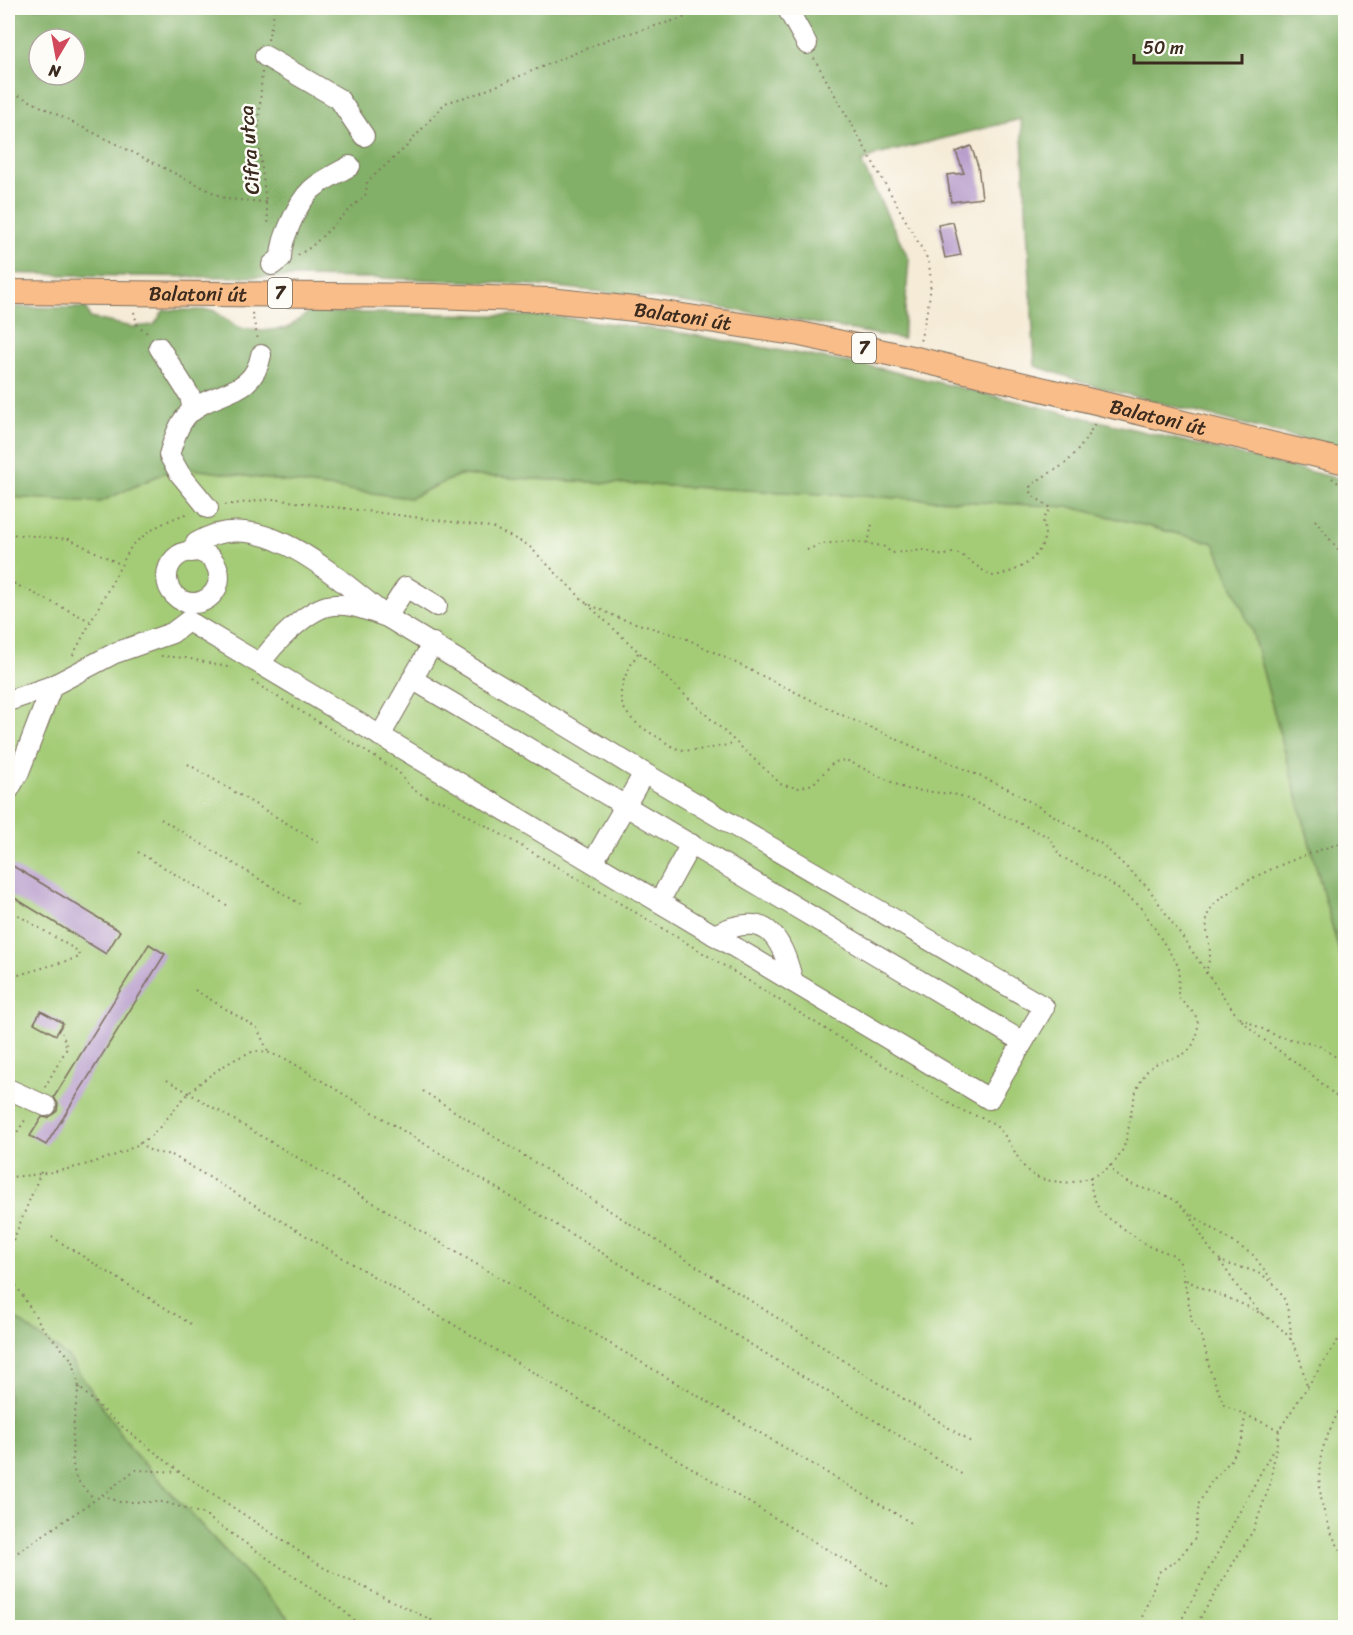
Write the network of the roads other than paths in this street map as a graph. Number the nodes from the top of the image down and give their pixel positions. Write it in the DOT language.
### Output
graph roads {
  1 [pos="787,8"];
  2 [pos="807,44"];
  3 [pos="265,56"];
  4 [pos="364,136"];
  5 [pos="350,166"];
  6 [pos="276,261"];
  7 [pos="8,292"];
  8 [pos="159,347"];
  9 [pos="261,355"];
  10 [pos="193,411"];
  11 [pos="1346,462"];
  12 [pos="208,508"];
  13 [pos="192,552"];
  14 [pos="438,606"];
  15 [pos="189,612"];
  16 [pos="387,617"];
  17 [pos="433,644"];
  18 [pos="260,664"];
  19 [pos="412,679"];
  20 [pos="56,683"];
  21 [pos="8,701"];
  22 [pos="380,736"];
  23 [pos="644,773"];
  24 [pos="8,791"];
  25 [pos="626,806"];
  26 [pos="691,844"];
  27 [pos="593,862"];
  28 [pos="775,894"];
  29 [pos="658,902"];
  30 [pos="763,926"];
  31 [pos="714,935"];
  32 [pos="793,982"];
  33 [pos="1023,1042"];
  34 [pos="8,1089"];
  35 [pos="46,1106"];
  1 -- 2 [label="lane"];
  3 -- 4 [label="lane"];
  5 -- 6 [label="lane"];
  7 -- 11 [label="main road, Balatoni út / 7"];
  8 -- 10 [label="lane"];
  9 -- 10 [label="lane"];
  10 -- 12 [label="lane"];
  13 -- 15 [label="lane"];
  13 -- 15 [label="lane"];
  13 -- 16 [label="lane"];
  14 -- 16 [label="lane"];
  15 -- 18 [label="lane"];
  15 -- 20 [label="lane"];
  16 -- 17 [label="lane"];
  16 -- 18 [label="lane"];
  17 -- 19 [label="lane"];
  17 -- 23 [label="lane"];
  18 -- 22 [label="lane"];
  19 -- 22 [label="lane"];
  19 -- 25 [label="lane"];
  20 -- 21 [label="lane"];
  20 -- 24 [label="lane"];
  22 -- 27 [label="lane"];
  23 -- 25 [label="lane"];
  23 -- 33 [label="lane"];
  25 -- 26 [label="lane"];
  25 -- 27 [label="lane"];
  26 -- 28 [label="lane"];
  26 -- 29 [label="lane"];
  27 -- 29 [label="lane"];
  28 -- 30 [label="lane"];
  28 -- 33 [label="lane"];
  29 -- 31 [label="lane"];
  30 -- 31 [label="lane"];
  30 -- 32 [label="lane"];
  31 -- 32 [label="lane"];
  32 -- 33 [label="lane"];
  34 -- 35 [label="lane"];
}
